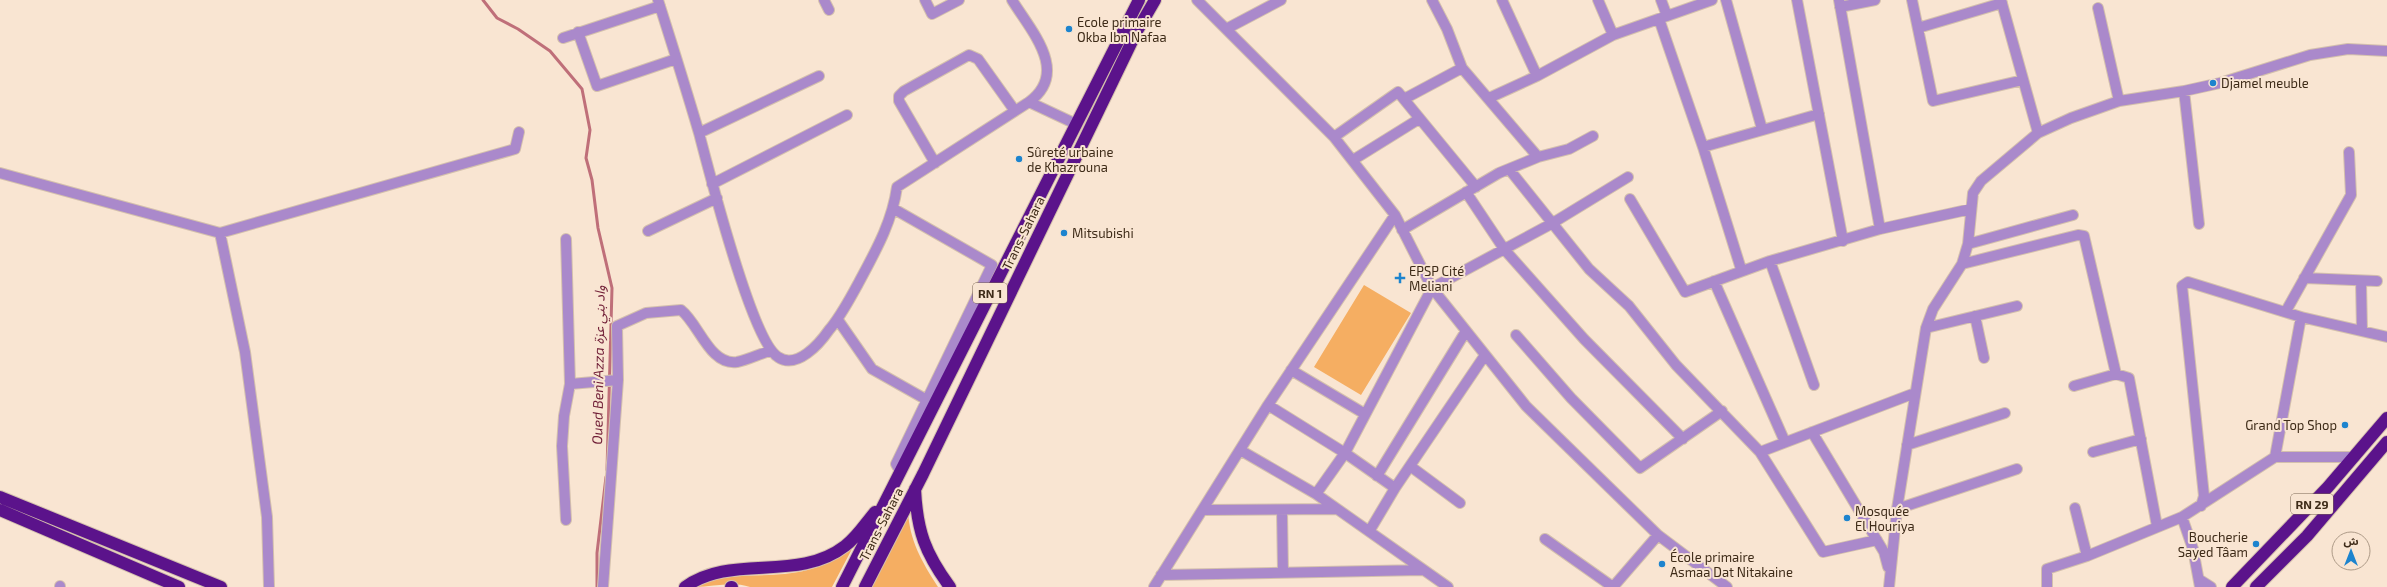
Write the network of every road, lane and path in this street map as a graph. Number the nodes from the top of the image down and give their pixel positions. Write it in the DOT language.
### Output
graph roads {
  1 [pos="824,0"];
  2 [pos="925,0"];
  3 [pos="959,0"];
  4 [pos="1012,0"];
  5 [pos="1139,0"];
  6 [pos="1155,0"];
  7 [pos="1197,0"];
  8 [pos="1281,0"];
  9 [pos="1432,0"];
  10 [pos="1502,0"];
  11 [pos="1598,0"];
  12 [pos="1661,0"];
  13 [pos="1712,0"];
  14 [pos="1726,0"];
  15 [pos="1797,0"];
  16 [pos="1875,0"];
  17 [pos="1912,0"];
  18 [pos="2002,1"];
  19 [pos="659,3"];
  20 [pos="1840,3"];
  21 [pos="2098,8"];
  22 [pos="829,10"];
  23 [pos="1663,17"];
  24 [pos="1228,28"];
  25 [pos="1918,28"];
  26 [pos="578,32"];
  27 [pos="1613,34"];
  28 [pos="563,38"];
  29 [pos="2387,51"];
  30 [pos="676,59"];
  31 [pos="1462,68"];
  32 [pos="819,76"];
  33 [pos="1537,76"];
  34 [pos="2023,80"];
  35 [pos="2184,92"];
  36 [pos="1489,98"];
  37 [pos="1404,99"];
  38 [pos="2119,101"];
  39 [pos="1029,102"];
  40 [pos="1014,111"];
  41 [pos="1819,114"];
  42 [pos="847,115"];
  43 [pos="1419,119"];
  44 [pos="1076,124"];
  45 [pos="1762,129"];
  46 [pos="519,132"];
  47 [pos="699,132"];
  48 [pos="2038,133"];
  49 [pos="1593,136"];
  50 [pos="1334,137"];
  51 [pos="1703,147"];
  52 [pos="2349,152"];
  53 [pos="1538,157"];
  54 [pos="1353,160"];
  55 [pos="935,163"];
  56 [pos="1509,169"];
  57 [pos="0,173"];
  58 [pos="1628,177"];
  59 [pos="712,184"];
  60 [pos="1476,186"];
  61 [pos="1466,192"];
  62 [pos="717,198"];
  63 [pos="1630,199"];
  64 [pos="894,209"];
  65 [pos="1971,209"];
  66 [pos="1395,215"];
  67 [pos="2073,215"];
  68 [pos="1551,224"];
  69 [pos="2199,224"];
  70 [pos="1880,229"];
  71 [pos="1402,230"];
  72 [pos="648,231"];
  73 [pos="220,233"];
  74 [pos="566,239"];
  75 [pos="1843,241"];
  76 [pos="1968,244"];
  77 [pos="1504,249"];
  78 [pos="1770,261"];
  79 [pos="1962,264"];
  80 [pos="1741,270"];
  81 [pos="2304,278"];
  82 [pos="2361,280"];
  83 [pos="1714,281"];
  84 [pos="2377,281"];
  85 [pos="1432,288"];
  86 [pos="2017,306"];
  87 [pos="2286,311"];
  88 [pos="1975,316"];
  89 [pos="2302,317"];
  90 [pos="838,320"];
  91 [pos="1926,328"];
  92 [pos="1466,331"];
  93 [pos="2362,332"];
  94 [pos="1516,335"];
  95 [pos="2387,338"];
  96 [pos="770,351"];
  97 [pos="1485,355"];
  98 [pos="1984,358"];
  99 [pos="1292,370"];
  100 [pos="2116,374"];
  101 [pos="618,380"];
  102 [pos="570,384"];
  103 [pos="1814,385"];
  104 [pos="2074,386"];
  105 [pos="1915,393"];
  106 [pos="927,400"];
  107 [pos="1268,405"];
  108 [pos="1722,411"];
  109 [pos="2005,413"];
  110 [pos="1366,414"];
  111 [pos="2387,418"];
  112 [pos="1812,432"];
  113 [pos="1683,439"];
  114 [pos="2141,439"];
  115 [pos="1785,442"];
  116 [pos="2387,442"];
  117 [pos="1907,445"];
  118 [pos="1240,450"];
  119 [pos="1760,452"];
  120 [pos="2093,452"];
  121 [pos="1345,453"];
  122 [pos="2275,456"];
  123 [pos="2355,456"];
  124 [pos="1410,466"];
  125 [pos="2016,469"];
  126 [pos="899,474"];
  127 [pos="1377,476"];
  128 [pos="1395,488"];
  129 [pos="915,489"];
  130 [pos="1316,494"];
  131 [pos="0,497"];
  132 [pos="1460,503"];
  133 [pos="2201,506"];
  134 [pos="2075,508"];
  135 [pos="1337,509"];
  136 [pos="1897,509"];
  137 [pos="0,510"];
  138 [pos="1203,510"];
  139 [pos="1282,510"];
  140 [pos="2182,517"];
  141 [pos="566,520"];
  142 [pos="2157,526"];
  143 [pos="1370,530"];
  144 [pos="1658,535"];
  145 [pos="1545,539"];
  146 [pos="1877,540"];
  147 [pos="2087,556"];
  148 [pos="1423,570"];
  149 [pos="1283,573"];
  150 [pos="1890,573"];
  151 [pos="1161,575"];
  152 [pos="2200,583"];
  153 [pos="180,587"];
  154 [pos="221,587"];
  155 [pos="269,587"];
  156 [pos="603,587"];
  157 [pos="685,587"];
  158 [pos="842,587"];
  159 [pos="865,587"];
  160 [pos="950,587"];
  161 [pos="1154,587"];
  162 [pos="1448,587"];
  163 [pos="1727,587"];
  164 [pos="1888,587"];
  165 [pos="2046,587"];
  166 [pos="2211,587"];
  167 [pos="2232,587"];
  168 [pos="2256,587"];
  1 -- 22 [label="street"];
  2 -- 3 [label="street"];
  4 -- 39 [label="street"];
  5 -- 44 [label="highway, RN 1"];
  6 -- 129 [label="highway, Trans-Sahara / RN 1"];
  7 -- 24 [label="street"];
  8 -- 24 [label="street"];
  9 -- 31 [label="street"];
  10 -- 33 [label="street"];
  11 -- 27 [label="street"];
  12 -- 23 [label="street"];
  13 -- 23 [label="street"];
  14 -- 45 [label="street"];
  15 -- 41 [label="street"];
  16 -- 20 [label="street"];
  17 -- 25 [label="street"];
  18 -- 25 [label="street"];
  18 -- 34 [label="street"];
  19 -- 26 [label="street"];
  19 -- 30 [label="street"];
  20 -- 70 [label="street"];
  21 -- 38 [label="street"];
  23 -- 27 [label="street"];
  23 -- 51 [label="street"];
  24 -- 50 [label="street"];
  25 -- 34 [label="street"];
  26 -- 28 [label="street"];
  26 -- 30 [label="street"];
  27 -- 33 [label="street"];
  29 -- 35 [label="street"];
  30 -- 47 [label="street"];
  31 -- 36 [label="street"];
  31 -- 37 [label="street"];
  32 -- 47 [label="street"];
  33 -- 36 [label="street"];
  34 -- 48 [label="street"];
  35 -- 38 [label="street"];
  35 -- 69 [label="street"];
  36 -- 53 [label="street"];
  37 -- 43 [label="street"];
  37 -- 50 [label="street"];
  38 -- 48 [label="street"];
  39 -- 40 [label="street"];
  39 -- 44 [label="street"];
  40 -- 55 [label="street"];
  40 -- 55 [label="street"];
  41 -- 45 [label="street"];
  41 -- 75 [label="street"];
  42 -- 59 [label="street"];
  43 -- 54 [label="street"];
  43 -- 60 [label="street"];
  44 -- 126 [label="highway, RN 1"];
  45 -- 51 [label="street"];
  46 -- 73 [label="street"];
  47 -- 59 [label="street"];
  48 -- 65 [label="street"];
  49 -- 53 [label="street"];
  50 -- 54 [label="street"];
  51 -- 80 [label="street"];
  52 -- 81 [label="street"];
  53 -- 56 [label="street"];
  54 -- 66 [label="street"];
  55 -- 64 [label="street"];
  56 -- 60 [label="street"];
  56 -- 68 [label="street"];
  57 -- 73 [label="street"];
  58 -- 68 [label="street"];
  59 -- 62 [label="street"];
  60 -- 61 [label="street"];
  61 -- 71 [label="street"];
  61 -- 77 [label="street"];
  62 -- 72 [label="street"];
  62 -- 96 [label="street"];
  63 -- 83 [label="street"];
  64 -- 90 [label="street"];
  64 -- 106 [label="street"];
  65 -- 70 [label="street"];
  65 -- 76 [label="street"];
  66 -- 71 [label="street"];
  66 -- 99 [label="street"];
  67 -- 76 [label="street"];
  68 -- 77 [label="street"];
  68 -- 108 [label="street"];
  70 -- 75 [label="street"];
  71 -- 85 [label="street"];
  73 -- 155 [label="street"];
  74 -- 102 [label="street"];
  75 -- 78 [label="street"];
  76 -- 79 [label="street"];
  77 -- 85 [label="street"];
  77 -- 113 [label="street"];
  78 -- 80 [label="street"];
  78 -- 103 [label="street"];
  79 -- 91 [label="street"];
  79 -- 100 [label="street"];
  80 -- 83 [label="street"];
  81 -- 82 [label="street"];
  81 -- 87 [label="street"];
  82 -- 84 [label="street"];
  82 -- 93 [label="street"];
  83 -- 115 [label="street"];
  85 -- 92 [label="street"];
  85 -- 110 [label="street"];
  86 -- 88 [label="street"];
  87 -- 89 [label="street"];
  87 -- 133 [label="street"];
  88 -- 91 [label="street"];
  88 -- 98 [label="street"];
  89 -- 93 [label="street"];
  89 -- 122 [label="street"];
  90 -- 96 [label="street"];
  90 -- 106 [label="street"];
  91 -- 105 [label="street"];
  92 -- 97 [label="street"];
  92 -- 127 [label="street"];
  93 -- 95 [label="street"];
  94 -- 113 [label="street"];
  96 -- 101 [label="street"];
  97 -- 124 [label="street"];
  97 -- 144 [label="street"];
  99 -- 107 [label="street"];
  99 -- 110 [label="street"];
  100 -- 104 [label="street"];
  100 -- 114 [label="street"];
  101 -- 102 [label="street"];
  101 -- 156 [label="street"];
  102 -- 141 [label="street"];
  105 -- 112 [label="street"];
  105 -- 117 [label="street"];
  106 -- 126 [label="street"];
  107 -- 118 [label="street"];
  107 -- 121 [label="street"];
  108 -- 113 [label="street"];
  108 -- 119 [label="street"];
  109 -- 117 [label="street"];
  110 -- 121 [label="street"];
  111 -- 123 [label="highway, RN 29"];
  112 -- 115 [label="street"];
  112 -- 146 [label="street"];
  114 -- 120 [label="street"];
  114 -- 142 [label="street"];
  115 -- 119 [label="street"];
  116 -- 168 [label="highway, RN 29"];
  117 -- 136 [label="street"];
  118 -- 130 [label="street"];
  118 -- 138 [label="street"];
  119 -- 146 [label="street"];
  121 -- 127 [label="street"];
  121 -- 130 [label="street"];
  122 -- 123 [label="street"];
  122 -- 133 [label="street"];
  123 -- 167 [label="highway, RN 29"];
  124 -- 128 [label="street"];
  124 -- 132 [label="street"];
  125 -- 136 [label="street"];
  126 -- 157 [label="highway"];
  126 -- 158 [label="highway, RN 1"];
  127 -- 128 [label="street"];
  128 -- 143 [label="street"];
  129 -- 159 [label="highway, Trans-Sahara / RN 1"];
  129 -- 160 [label="highway"];
  130 -- 135 [label="street"];
  131 -- 154 [label="highway"];
  133 -- 140 [label="street"];
  134 -- 147 [label="street"];
  135 -- 139 [label="street"];
  135 -- 143 [label="street"];
  136 -- 150 [label="street"];
  137 -- 153 [label="highway"];
  138 -- 139 [label="street"];
  138 -- 151 [label="street"];
  139 -- 149 [label="street"];
  140 -- 142 [label="street"];
  140 -- 152 [label="street"];
  142 -- 147 [label="street"];
  143 -- 148 [label="street"];
  144 -- 145 [label="street"];
  144 -- 163 [label="street"];
  146 -- 150 [label="street"];
  147 -- 165 [label="street"];
  148 -- 149 [label="street"];
  148 -- 162 [label="street"];
  149 -- 151 [label="street"];
  150 -- 164 [label="street"];
  151 -- 161 [label="street"];
  152 -- 166 [label="street"];
}
